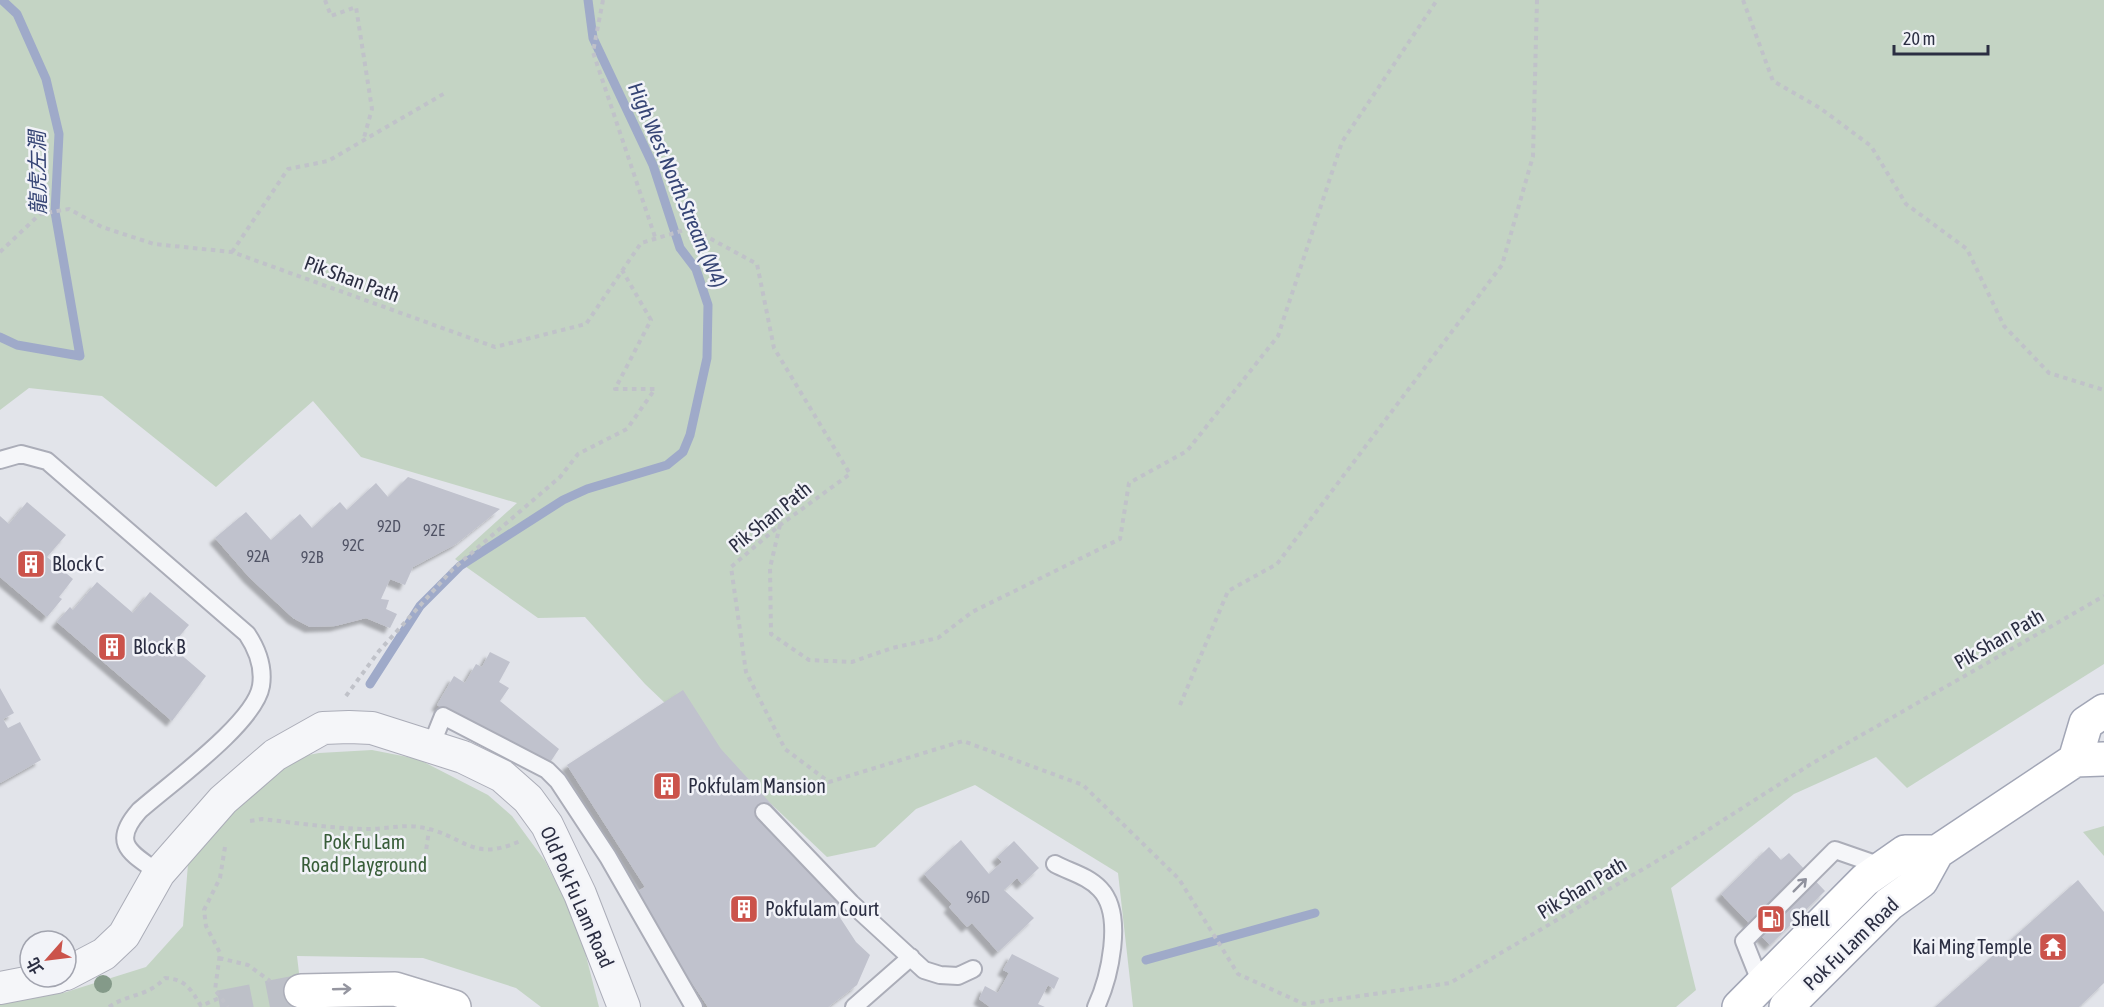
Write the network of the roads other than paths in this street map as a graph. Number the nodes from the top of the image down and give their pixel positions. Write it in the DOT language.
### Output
graph roads {
  1 [pos="0,460"];
  2 [pos="2104,711"];
  3 [pos="431,746"];
  4 [pos="2090,760"];
  5 [pos="764,812"];
  6 [pos="1937,852"];
  7 [pos="1055,864"];
  8 [pos="1884,867"];
  9 [pos="159,873"];
  10 [pos="911,957"];
  11 [pos="78,968"];
  12 [pos="973,969"];
  13 [pos="18,985"];
  14 [pos="0,988"];
  15 [pos="287,988"];
  16 [pos="1750,997"];
  17 [pos="454,1007"];
  18 [pos="624,1007"];
  19 [pos="694,1007"];
  20 [pos="854,1007"];
  21 [pos="1096,1007"];
  22 [pos="1786,1007"];
  1 -- 9 [label="lane"];
  2 -- 4 [label="main road, Pok Fu Lam Road"];
  3 -- 9 [label="street, Old Pok Fu Lam Road"];
  3 -- 18 [label="street, Old Pok Fu Lam Road"];
  3 -- 19 [label="lane"];
  4 -- 6 [label="main road, Pok Fu Lam Road"];
  5 -- 10 [label="lane"];
  6 -- 8 [label="main road, Pok Fu Lam Road"];
  6 -- 22 [label="main road, Pok Fu Lam Road"];
  7 -- 21 [label="lane"];
  8 -- 16 [label="main road, Pok Fu Lam Road"];
  16 -- 8 [label="lane, one-way"];
  9 -- 11 [label="street, Old Pok Fu Lam Road"];
  10 -- 12 [label="lane"];
  10 -- 20 [label="lane"];
  13 -- 14 [label="street"];
  15 -- 17 [label="main road, one-way"];
}
